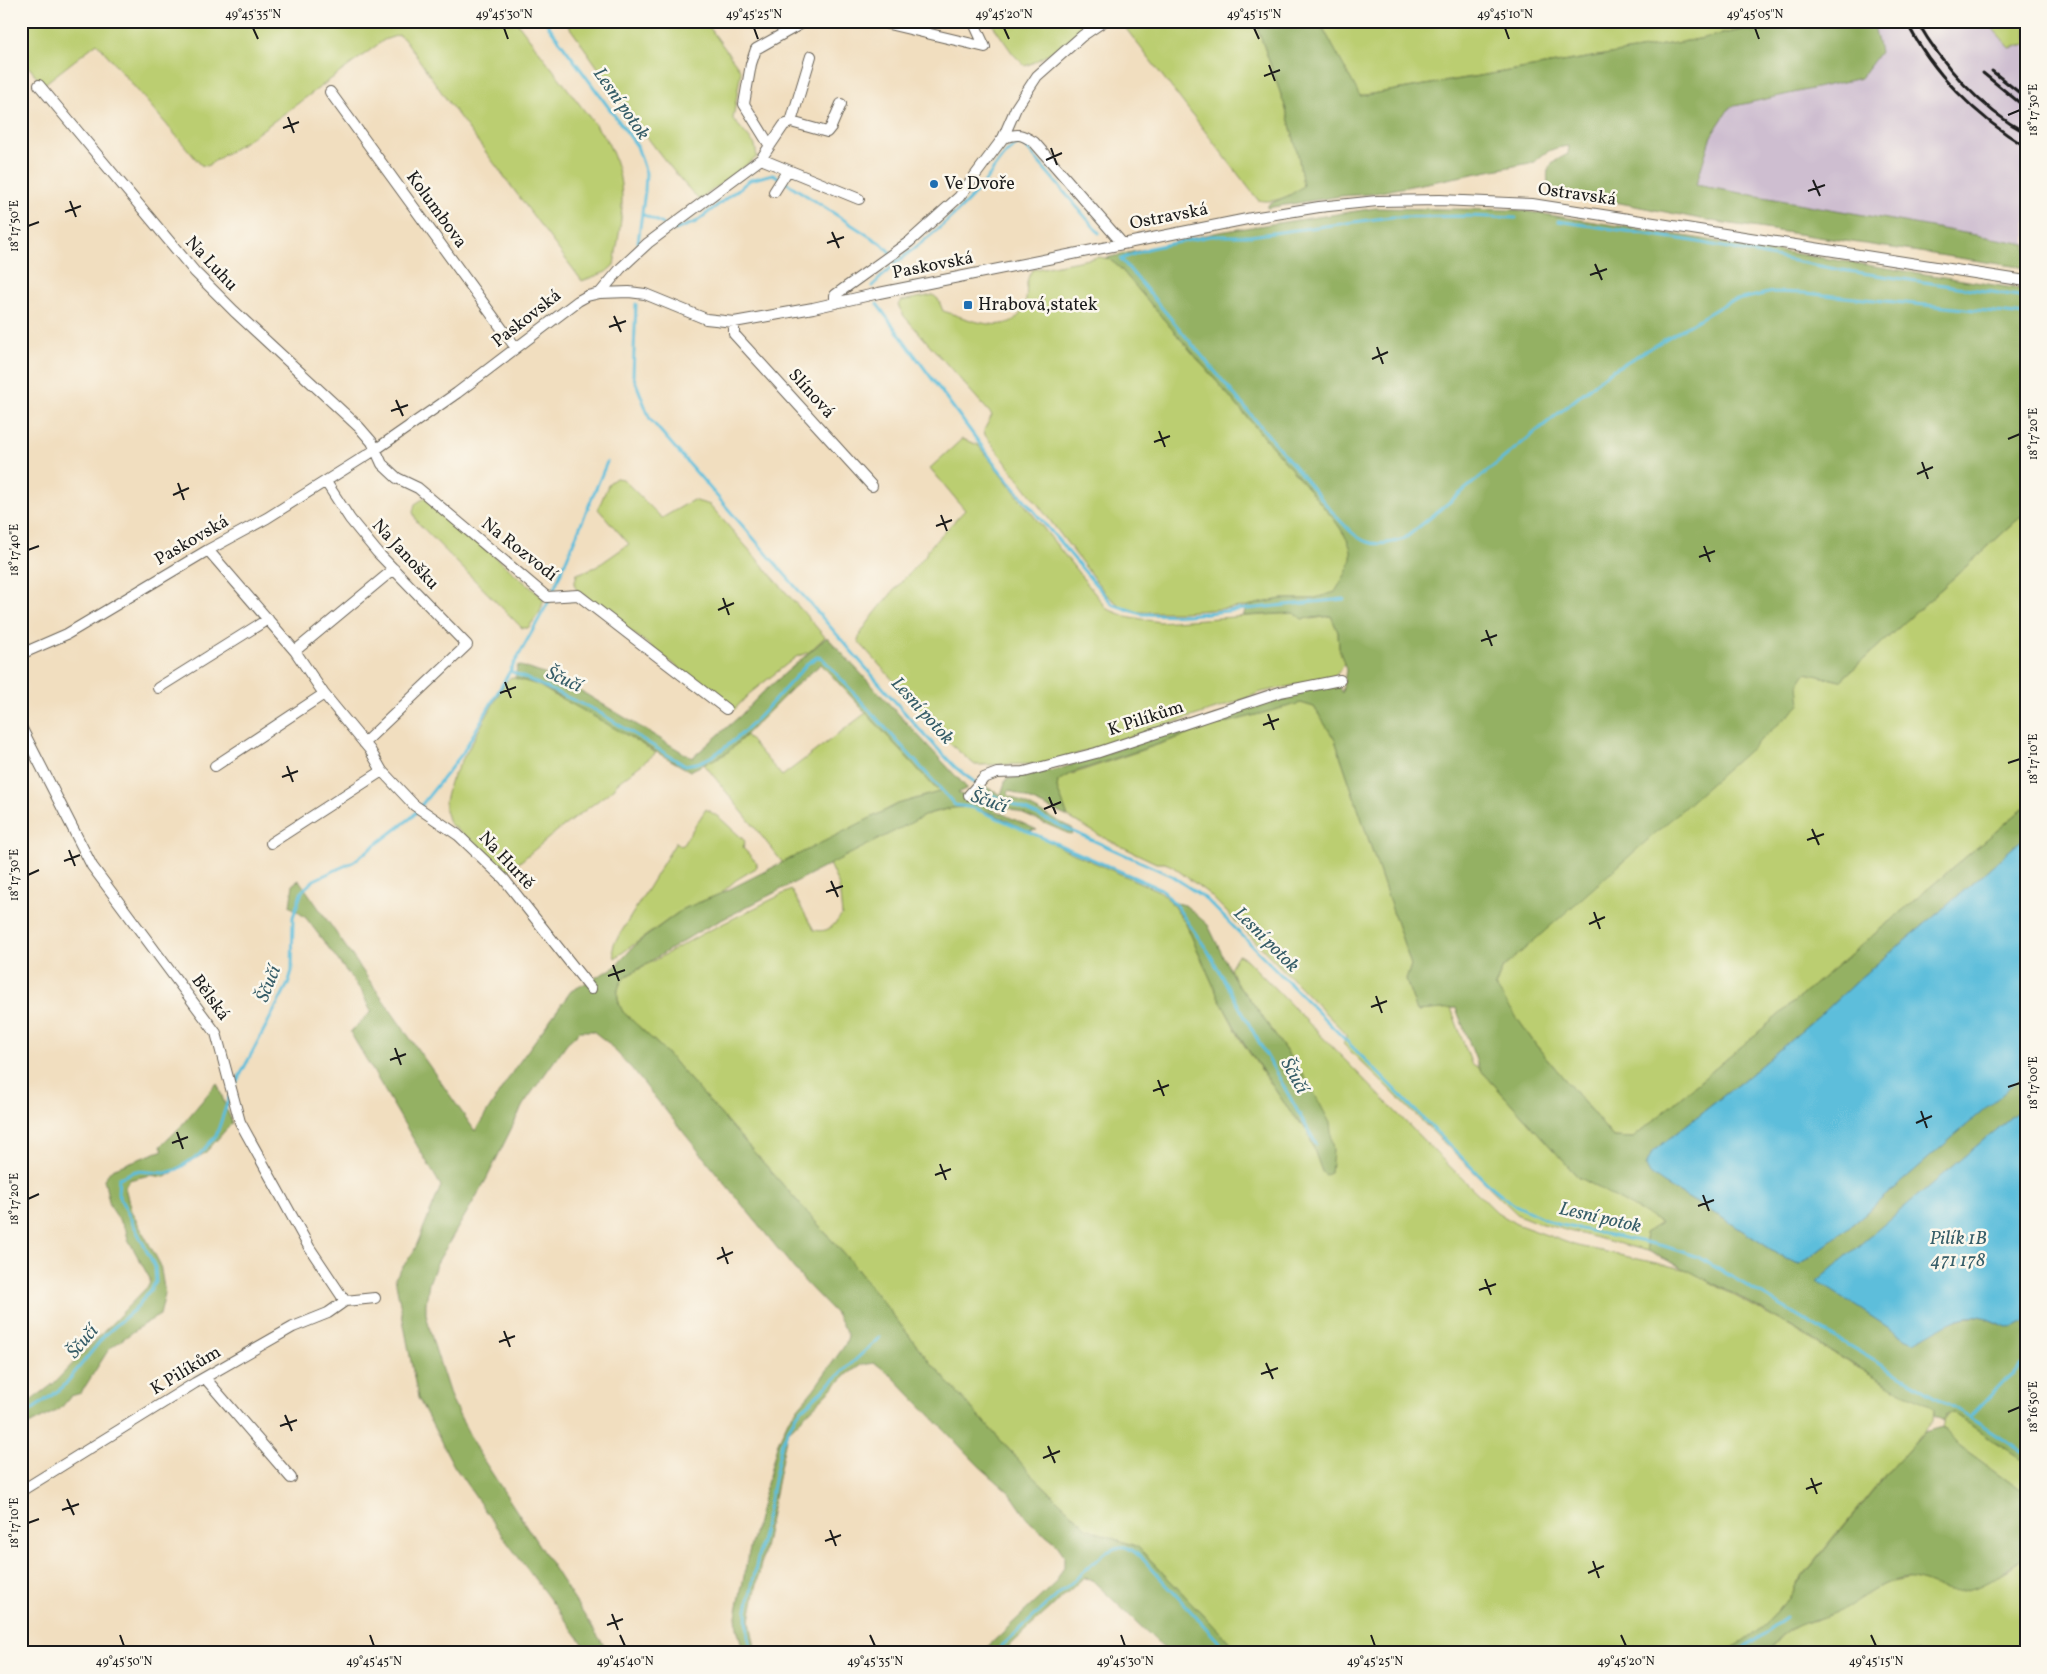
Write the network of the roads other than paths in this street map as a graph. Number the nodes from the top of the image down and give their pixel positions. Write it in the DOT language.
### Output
graph roads {
  1 [pos="806,21"];
  2 [pos="876,21"];
  3 [pos="920,21"];
  4 [pos="973,21"];
  5 [pos="1104,21"];
  6 [pos="926,33"];
  7 [pos="811,56"];
  8 [pos="39,85"];
  9 [pos="330,92"];
  10 [pos="841,104"];
  11 [pos="791,122"];
  12 [pos="1004,138"];
  13 [pos="770,146"];
  14 [pos="761,159"];
  15 [pos="859,199"];
  16 [pos="1122,244"];
  17 [pos="2026,280"];
  18 [pos="600,292"];
  19 [pos="835,302"];
  20 [pos="734,322"];
  21 [pos="516,348"];
  22 [pos="375,450"];
  23 [pos="326,482"];
  24 [pos="872,486"];
  25 [pos="208,550"];
  26 [pos="394,568"];
  27 [pos="268,619"];
  28 [pos="295,651"];
  29 [pos="21,654"];
  30 [pos="1340,680"];
  31 [pos="158,688"];
  32 [pos="324,694"];
  33 [pos="726,709"];
  34 [pos="21,726"];
  35 [pos="364,743"];
  36 [pos="215,766"];
  37 [pos="382,771"];
  38 [pos="971,793"];
  39 [pos="271,843"];
  40 [pos="591,989"];
  41 [pos="374,1298"];
  42 [pos="345,1301"];
  43 [pos="205,1378"];
  44 [pos="291,1478"];
  45 [pos="21,1491"];
  1 -- 13 [label="street"];
  2 -- 6 [label="street"];
  3 -- 6 [label="street"];
  4 -- 6 [label="street"];
  5 -- 12 [label="street"];
  7 -- 11 [label="street"];
  8 -- 22 [label="street, Na Luhu"];
  9 -- 21 [label="street, Kolumbova"];
  10 -- 11 [label="street"];
  11 -- 13 [label="street"];
  12 -- 16 [label="street"];
  12 -- 19 [label="street"];
  13 -- 14 [label="street"];
  14 -- 15 [label="street"];
  14 -- 18 [label="street"];
  16 -- 17 [label="street, Ostravská"];
  16 -- 19 [label="street, Paskovská"];
  18 -- 20 [label="street, Paskovská"];
  18 -- 21 [label="street, Paskovská"];
  19 -- 20 [label="street, Paskovská"];
  20 -- 24 [label="street, Slínová"];
  21 -- 22 [label="street, Paskovská"];
  22 -- 23 [label="street, Paskovská"];
  22 -- 33 [label="street, Na Rozvodí"];
  23 -- 25 [label="street, Paskovská"];
  23 -- 26 [label="street, Na Janošku"];
  25 -- 27 [label="street, Na Hurtě"];
  25 -- 29 [label="street, Paskovská"];
  26 -- 28 [label="street"];
  26 -- 35 [label="street, Na Janošku"];
  27 -- 28 [label="street, Na Hurtě"];
  27 -- 31 [label="street"];
  28 -- 32 [label="street, Na Hurtě"];
  30 -- 38 [label="street, K Pilíkům"];
  32 -- 35 [label="street, Na Hurtě"];
  32 -- 36 [label="street"];
  34 -- 42 [label="street, Bělská"];
  35 -- 37 [label="street, Na Hurtě"];
  37 -- 39 [label="street"];
  37 -- 40 [label="street, Na Hurtě"];
  41 -- 42 [label="street, K Pilíkům"];
  42 -- 43 [label="street, K Pilíkům"];
  43 -- 44 [label="street"];
  43 -- 45 [label="street, K Pilíkům"];
}
